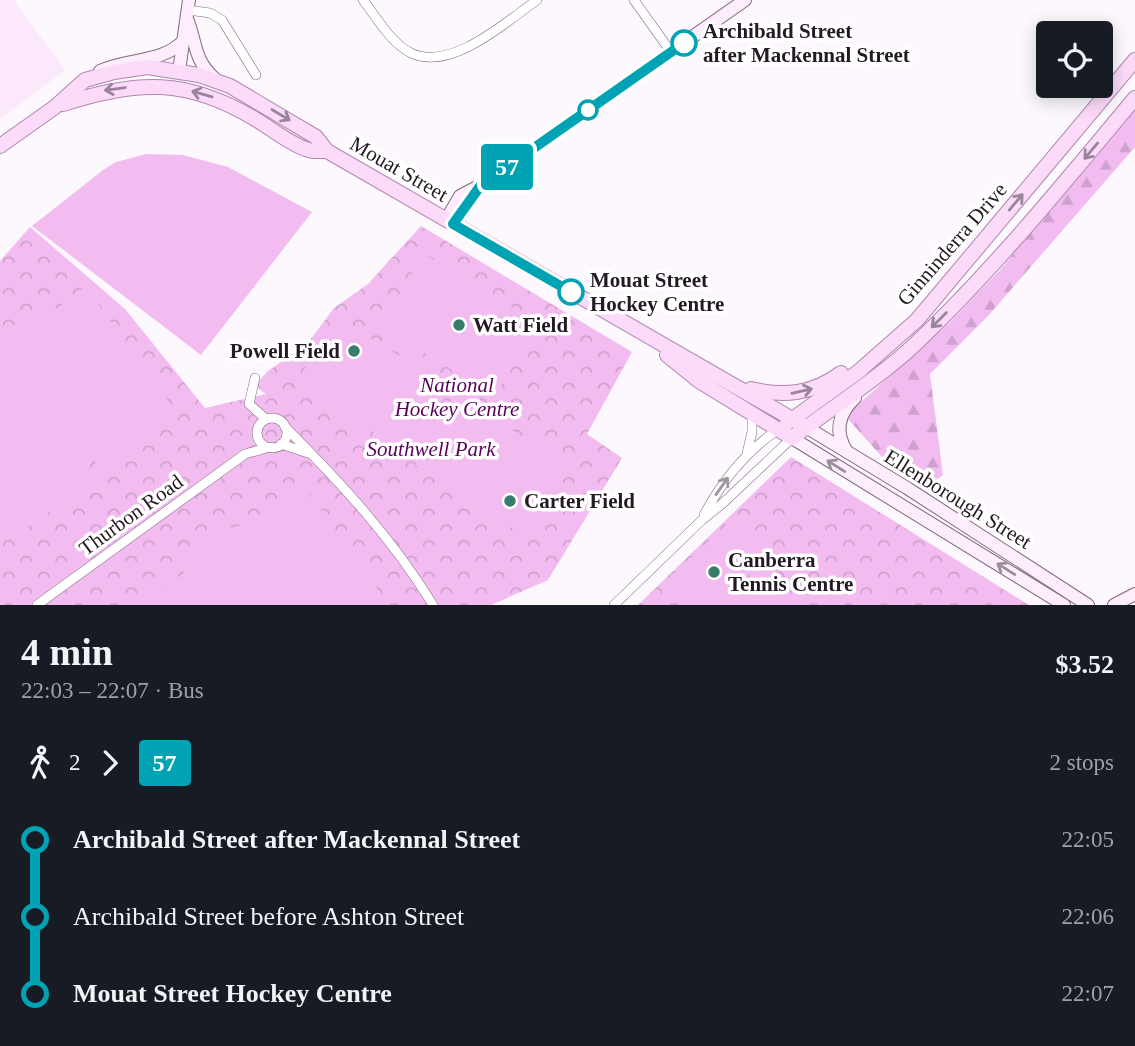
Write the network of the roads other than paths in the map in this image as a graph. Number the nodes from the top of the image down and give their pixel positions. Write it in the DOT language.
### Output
graph roads {
  1 [pos="363,0"];
  2 [pos="537,0"];
  3 [pos="634,0"];
  4 [pos="746,0"];
  5 [pos="188,10"];
  6 [pos="184,40"];
  7 [pos="671,52"];
  8 [pos="1135,60"];
  9 [pos="179,71"];
  10 [pos="256,75"];
  11 [pos="85,80"];
  12 [pos="215,80"];
  13 [pos="177,88"];
  14 [pos="1135,99"];
  15 [pos="55,107"];
  16 [pos="0,146"];
  17 [pos="327,151"];
  18 [pos="450,222"];
  19 [pos="956,274"];
  20 [pos="632,328"];
  21 [pos="881,373"];
  22 [pos="255,378"];
  23 [pos="735,385"];
  24 [pos="250,406"];
  25 [pos="751,414"];
  26 [pos="266,419"];
  27 [pos="800,423"];
  28 [pos="285,427"];
  29 [pos="777,430"];
  30 [pos="257,431"];
  31 [pos="792,439"];
  32 [pos="281,444"];
  33 [pos="270,447"];
  34 [pos="847,452"];
  35 [pos="245,454"];
  36 [pos="313,455"];
  37 [pos="747,455"];
  38 [pos="702,520"];
  39 [pos="1135,597"];
  40 [pos="37,605"];
  41 [pos="433,605"];
  42 [pos="614,605"];
  43 [pos="1064,605"];
  44 [pos="1089,605"];
  45 [pos="1114,605"];
  46 [pos="1131,605"];
  1 -- 2 [label="street"];
  3 -- 7 [label="street"];
  4 -- 7 [label="main road"];
  5 -- 6 [label="main road"];
  5 -- 10 [label="street"];
  5 -- 12 [label="main road"];
  6 -- 9 [label="main road"];
  6 -- 11 [label="main road"];
  7 -- 18 [label="main road"];
  19 -- 8 [label="main road, Ginninderra Drive, one-way"];
  9 -- 11 [label="main road, Mouat Street"];
  9 -- 12 [label="main road, Mouat Street"];
  9 -- 13 [label="main road"];
  11 -- 15 [label="main road, Mouat Street"];
  12 -- 17 [label="main road, Mouat Street, one-way"];
  13 -- 15 [label="main road, Mouat Street, one-way"];
  17 -- 13 [label="main road, Mouat Street, one-way"];
  14 -- 21 [label="main road, Ginninderra Drive, one-way"];
  15 -- 16 [label="main road, Mouat Street"];
  17 -- 18 [label="main road, Mouat Street"];
  18 -- 20 [label="main road, Mouat Street"];
  23 -- 19 [label="main road, one-way"];
  19 -- 27 [label="main road, Ginninderra Drive"];
  20 -- 23 [label="main road, Mouat Street"];
  20 -- 25 [label="main road, Mouat Street"];
  21 -- 27 [label="main road, Ginninderra Drive"];
  21 -- 34 [label="main road"];
  22 -- 24 [label="street"];
  23 -- 27 [label="main road, Mouat Street"];
  24 -- 26 [label="street"];
  24 -- 30 [label="street"];
  25 -- 29 [label="main road, Mouat Street"];
  25 -- 37 [label="street"];
  26 -- 28 [label="street"];
  26 -- 30 [label="street, Thurbon Road"];
  27 -- 29 [label="main road, Ginninderra Drive"];
  27 -- 31 [label="main road, Ginninderra Drive"];
  27 -- 34 [label="main road, Ellenborough Street"];
  28 -- 32 [label="street"];
  28 -- 36 [label="street"];
  29 -- 31 [label="main road, Mouat Street"];
  29 -- 37 [label="street"];
  30 -- 33 [label="street"];
  30 -- 35 [label="street, Thurbon Road"];
  31 -- 38 [label="street"];
  43 -- 31 [label="main road, Ellenborough Street, one-way"];
  32 -- 33 [label="street, Thurbon Road"];
  32 -- 36 [label="street"];
  33 -- 35 [label="street, Thurbon Road"];
  34 -- 44 [label="main road, Ellenborough Street"];
  35 -- 40 [label="street, Thurbon Road"];
  36 -- 41 [label="street"];
  38 -- 37 [label="street, one-way"];
  38 -- 42 [label="street"];
  39 -- 45 [label="main road"];
  39 -- 46 [label="main road"];
}
